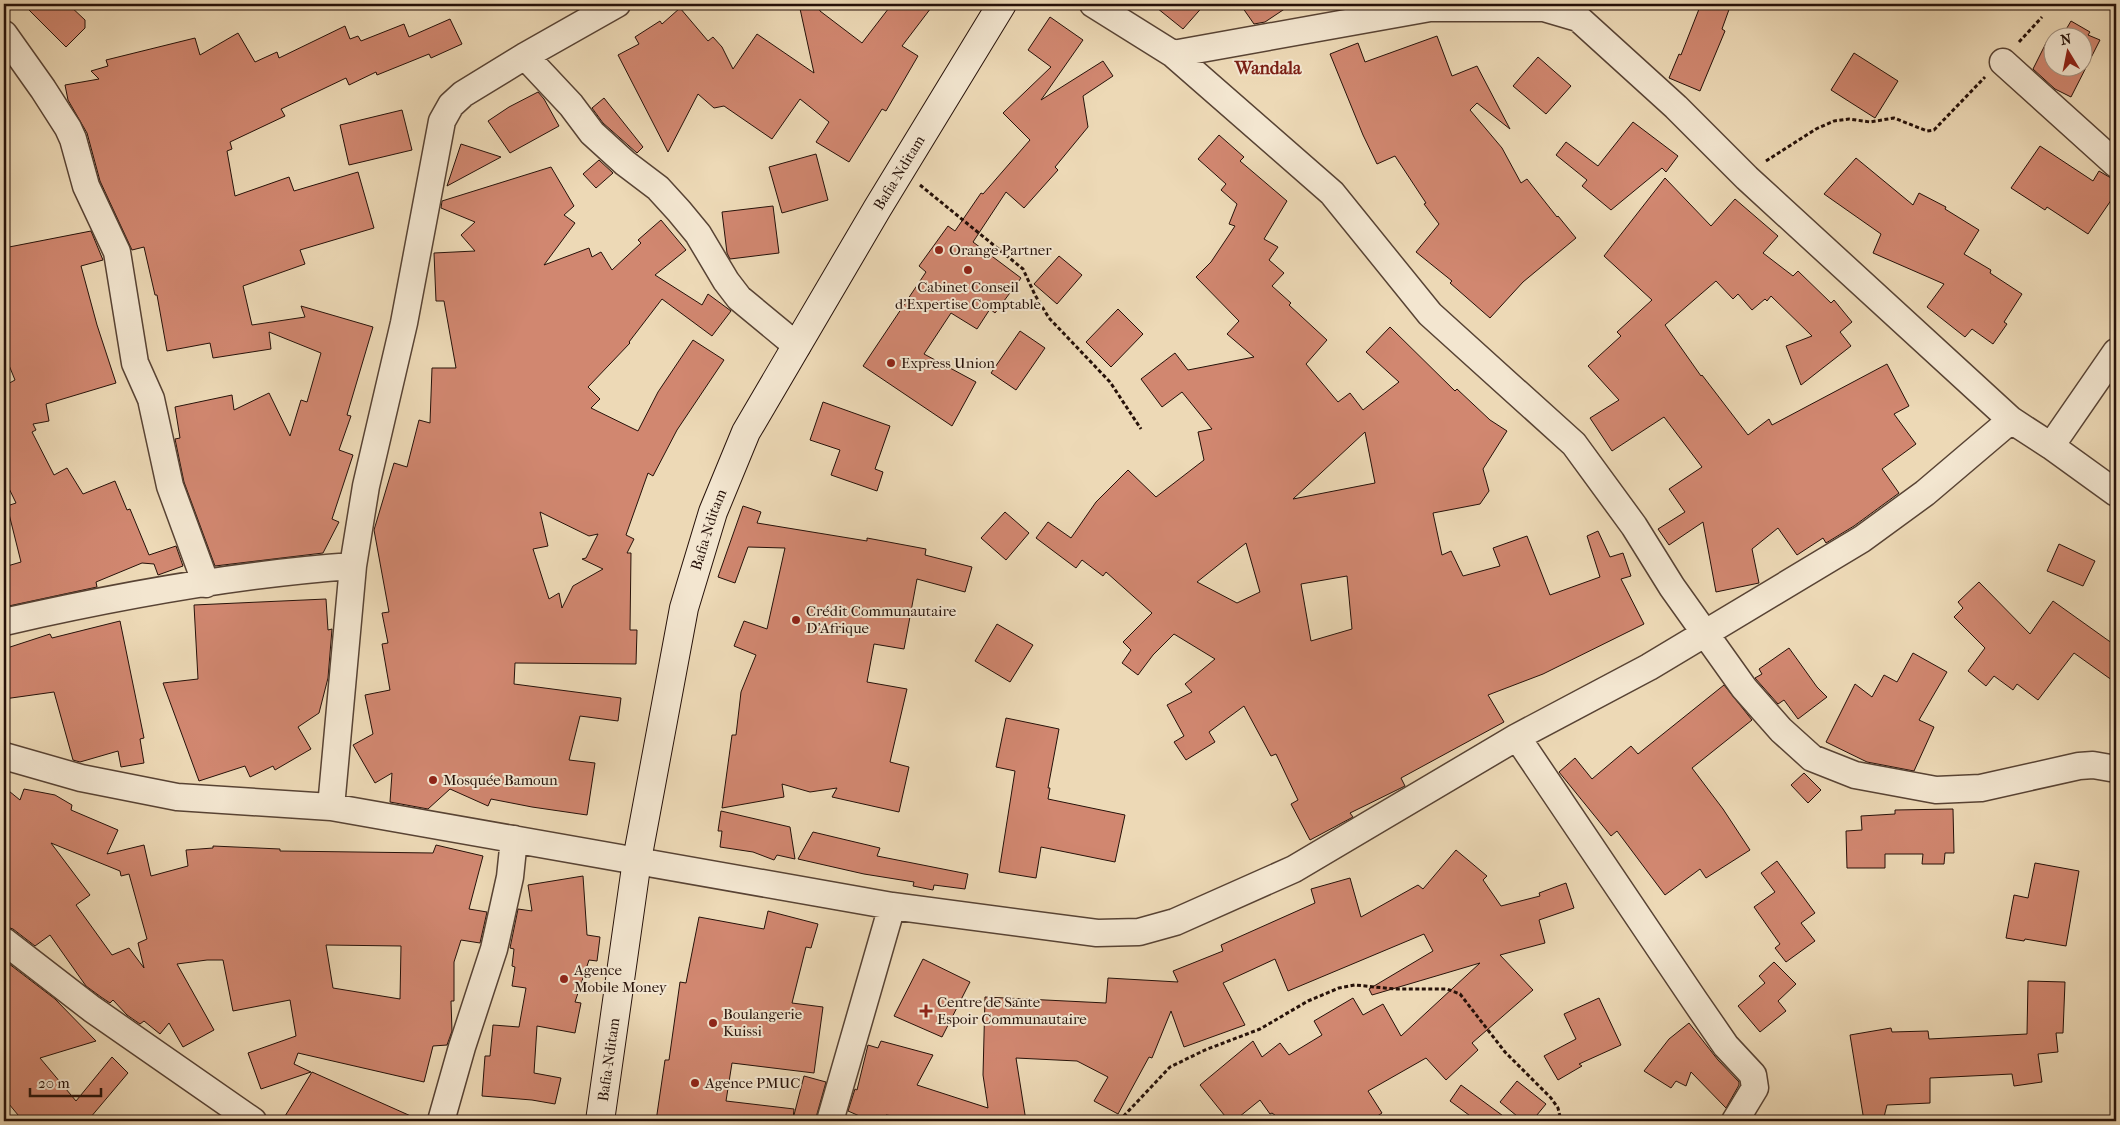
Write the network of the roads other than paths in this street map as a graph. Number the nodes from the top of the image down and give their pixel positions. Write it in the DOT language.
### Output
graph roads {
  1 [pos="617,4"];
  2 [pos="1002,4"];
  3 [pos="1093,4"];
  4 [pos="4,34"];
  5 [pos="1173,54"];
  6 [pos="524,56"];
  7 [pos="2003,62"];
  8 [pos="2116,164"];
  9 [pos="797,346"];
  10 [pos="2116,352"];
  11 [pos="2011,420"];
  12 [pos="2051,446"];
  13 [pos="2116,493"];
  14 [pos="353,566"];
  15 [pos="206,584"];
  16 [pos="4,622"];
  17 [pos="1704,634"];
  18 [pos="1517,737"];
  19 [pos="4,756"];
  20 [pos="2116,769"];
  21 [pos="331,807"];
  22 [pos="514,839"];
  23 [pos="636,860"];
  24 [pos="892,906"];
  25 [pos="4,941"];
  26 [pos="253,1121"];
  27 [pos="442,1121"];
  28 [pos="600,1121"];
  29 [pos="830,1121"];
  30 [pos="1735,1121"];
  1 -- 6 [label="street"];
  2 -- 9 [label="main road, Bafia-Nditam"];
  3 -- 5 [label="street"];
  4 -- 15 [label="street"];
  5 -- 11 [label="street"];
  5 -- 17 [label="street"];
  6 -- 9 [label="street"];
  6 -- 14 [label="street"];
  7 -- 8 [label="street"];
  9 -- 23 [label="main road, Bafia-Nditam"];
  10 -- 12 [label="street"];
  11 -- 12 [label="street"];
  11 -- 17 [label="street"];
  12 -- 13 [label="street"];
  14 -- 15 [label="street"];
  14 -- 21 [label="street"];
  15 -- 16 [label="street"];
  17 -- 18 [label="street"];
  17 -- 20 [label="street"];
  18 -- 24 [label="street"];
  18 -- 30 [label="street"];
  19 -- 21 [label="street"];
  21 -- 22 [label="street"];
  22 -- 23 [label="street"];
  22 -- 27 [label="street"];
  23 -- 24 [label="street"];
  23 -- 28 [label="main road, Bafia-Nditam"];
  24 -- 29 [label="street"];
  25 -- 26 [label="street"];
}
